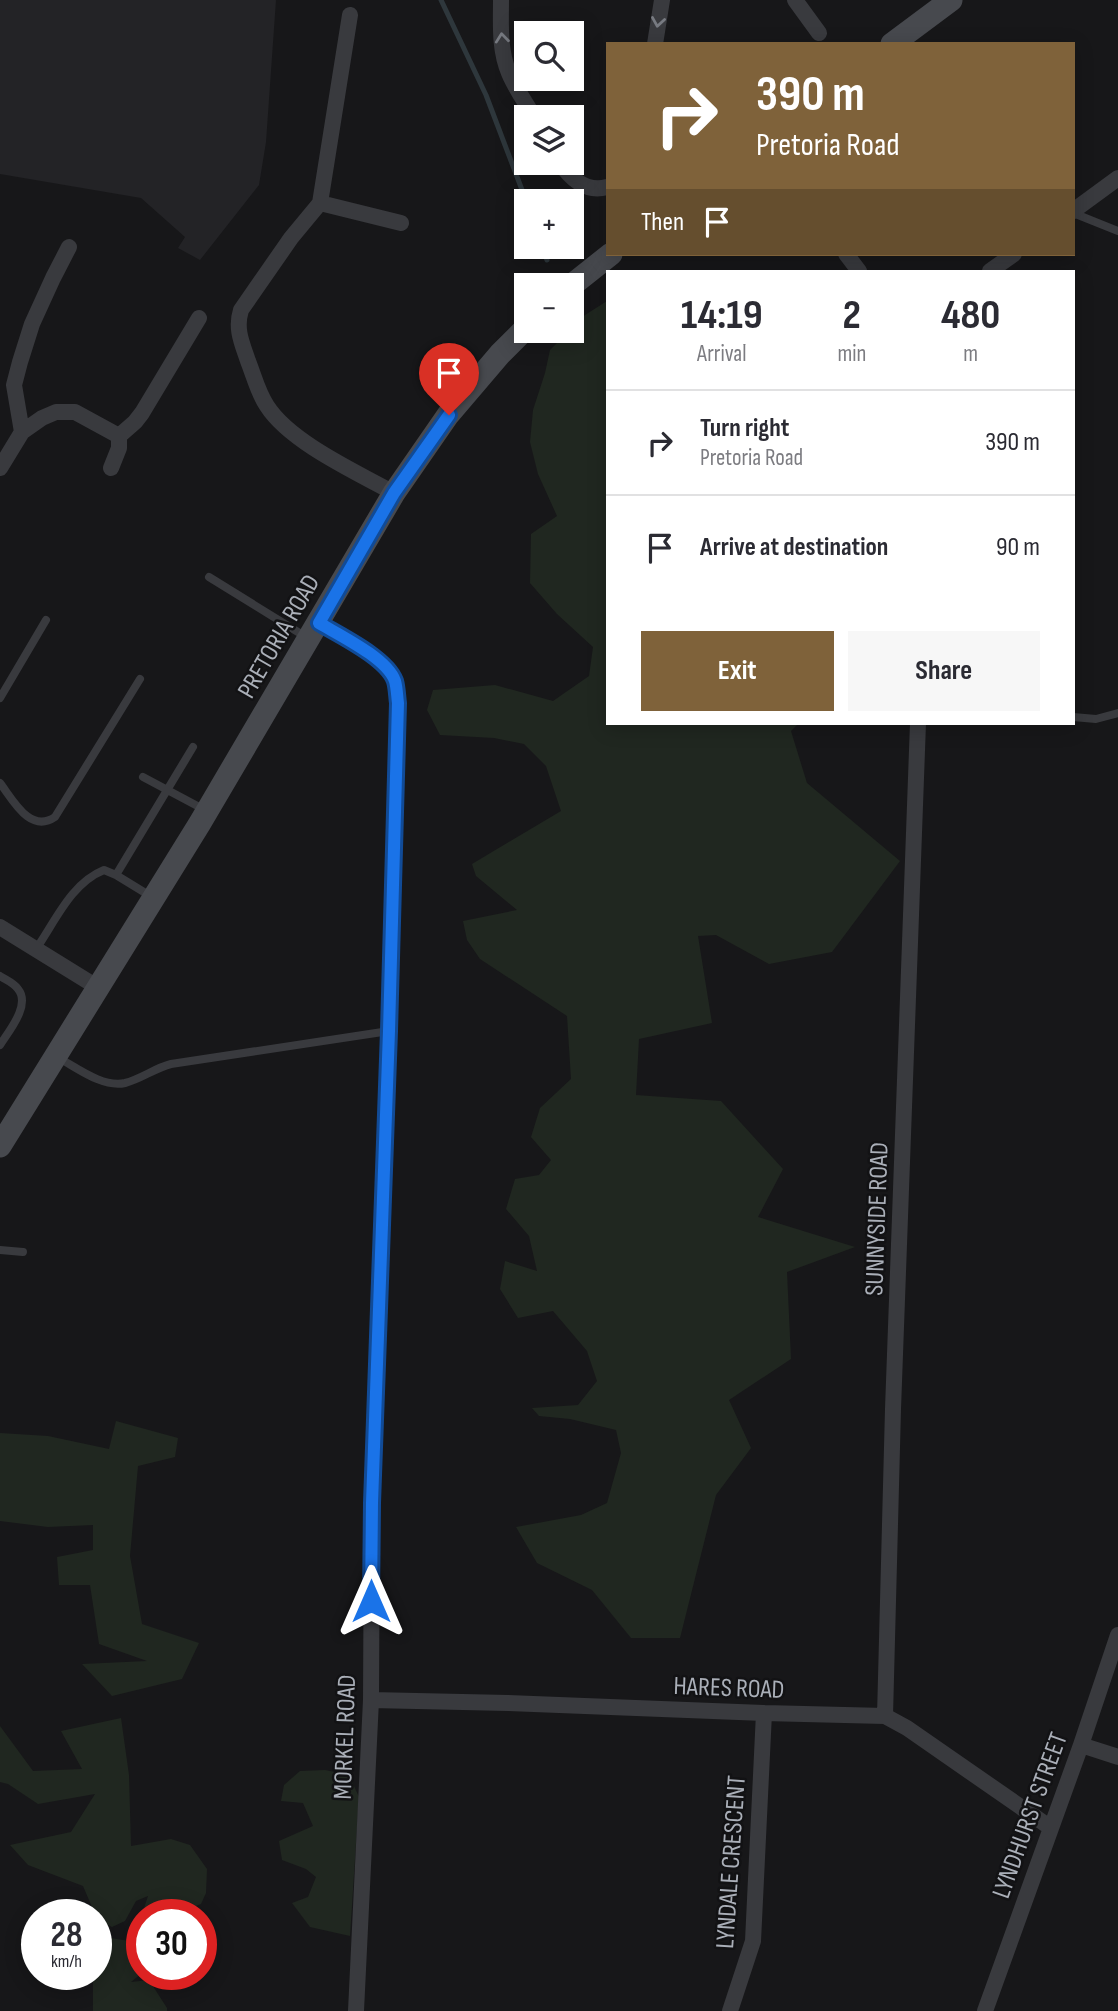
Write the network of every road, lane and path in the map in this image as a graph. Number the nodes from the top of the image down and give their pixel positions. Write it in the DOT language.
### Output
graph roads {
  1 [pos="501,0"];
  2 [pos="662,0"];
  3 [pos="795,0"];
  4 [pos="951,0"];
  5 [pos="350,15"];
  6 [pos="819,33"];
  7 [pos="655,42"];
  8 [pos="895,42"];
  9 [pos="527,105"];
  10 [pos="570,175"];
  11 [pos="1118,178"];
  12 [pos="606,187"];
  13 [pos="320,203"];
  14 [pos="1075,210"];
  15 [pos="1075,213"];
  16 [pos="401,223"];
  17 [pos="1118,231"];
  18 [pos="69,247"];
  19 [pos="608,256"];
  20 [pos="848,256"];
  21 [pos="1011,256"];
  22 [pos="858,270"];
  23 [pos="991,270"];
  24 [pos="584,275"];
  25 [pos="199,318"];
  26 [pos="514,340"];
  27 [pos="22,432"];
  28 [pos="118,436"];
  29 [pos="0,468"];
  30 [pos="111,468"];
  31 [pos="394,493"];
  32 [pos="209,577"];
  33 [pos="46,620"];
  34 [pos="314,631"];
  35 [pos="140,679"];
  36 [pos="0,698"];
  37 [pos="1118,713"];
  38 [pos="1075,717"];
  39 [pos="918,725"];
  40 [pos="193,747"];
  41 [pos="143,777"];
  42 [pos="0,783"];
  43 [pos="168,791"];
  44 [pos="207,811"];
  45 [pos="116,875"];
  46 [pos="153,897"];
  47 [pos="0,927"];
  48 [pos="36,949"];
  49 [pos="0,976"];
  50 [pos="97,987"];
  51 [pos="389,1031"];
  52 [pos="0,1045"];
  53 [pos="55,1056"];
  54 [pos="0,1146"];
  55 [pos="0,1250"];
  56 [pos="23,1252"];
  57 [pos="1118,1635"];
  58 [pos="371,1700"];
  59 [pos="764,1713"];
  60 [pos="885,1716"];
  61 [pos="1081,1745"];
  62 [pos="1118,1758"];
  63 [pos="1051,1828"];
  64 [pos="356,2011"];
  65 [pos="730,2011"];
  66 [pos="985,2011"];
  9 -- 1 [label="street, one-way"];
  2 -- 7 [label="street, one-way"];
  3 -- 6 [label="street"];
  4 -- 8 [label="main road"];
  5 -- 13 [label="street"];
  10 -- 12 [label="street"];
  11 -- 14 [label="street"];
  13 -- 16 [label="street"];
  13 -- 31 [label="street"];
  15 -- 17 [label="lane"];
  18 -- 27 [label="street"];
  19 -- 24 [label="main road"];
  20 -- 22 [label="street"];
  21 -- 23 [label="street"];
  25 -- 28 [label="street"];
  26 -- 31 [label="main road, PRETORIA ROAD"];
  27 -- 28 [label="street"];
  27 -- 29 [label="street"];
  28 -- 30 [label="street"];
  31 -- 34 [label="main road, PRETORIA ROAD"];
  32 -- 34 [label="lane"];
  33 -- 36 [label="lane"];
  34 -- 44 [label="main road, PRETORIA ROAD"];
  34 -- 51 [label="street, MORKEL ROAD"];
  35 -- 42 [label="lane"];
  37 -- 38 [label="lane"];
  39 -- 60 [label="street, SUNNYSIDE ROAD"];
  40 -- 43 [label="lane"];
  41 -- 43 [label="lane"];
  43 -- 44 [label="lane"];
  43 -- 45 [label="lane"];
  44 -- 46 [label="main road, PRETORIA ROAD"];
  45 -- 46 [label="lane"];
  45 -- 48 [label="lane"];
  46 -- 50 [label="main road, PRETORIA ROAD"];
  47 -- 48 [label="street"];
  48 -- 50 [label="street"];
  49 -- 52 [label="lane"];
  50 -- 53 [label="main road, PRETORIA ROAD"];
  51 -- 53 [label="lane"];
  51 -- 58 [label="street, MORKEL ROAD"];
  53 -- 54 [label="main road, PRETORIA ROAD"];
  55 -- 56 [label="lane"];
  57 -- 61 [label="street, LYNDHURST STREET"];
  58 -- 59 [label="street, HARES ROAD"];
  58 -- 64 [label="street, MORKEL ROAD"];
  59 -- 60 [label="street, HARES ROAD"];
  59 -- 65 [label="street, LYNDALE CRESCENT"];
  60 -- 63 [label="street, HARES ROAD"];
  61 -- 62 [label="street"];
  61 -- 63 [label="street, LYNDHURST STREET"];
  63 -- 66 [label="street, LYNDHURST STREET"];
}
